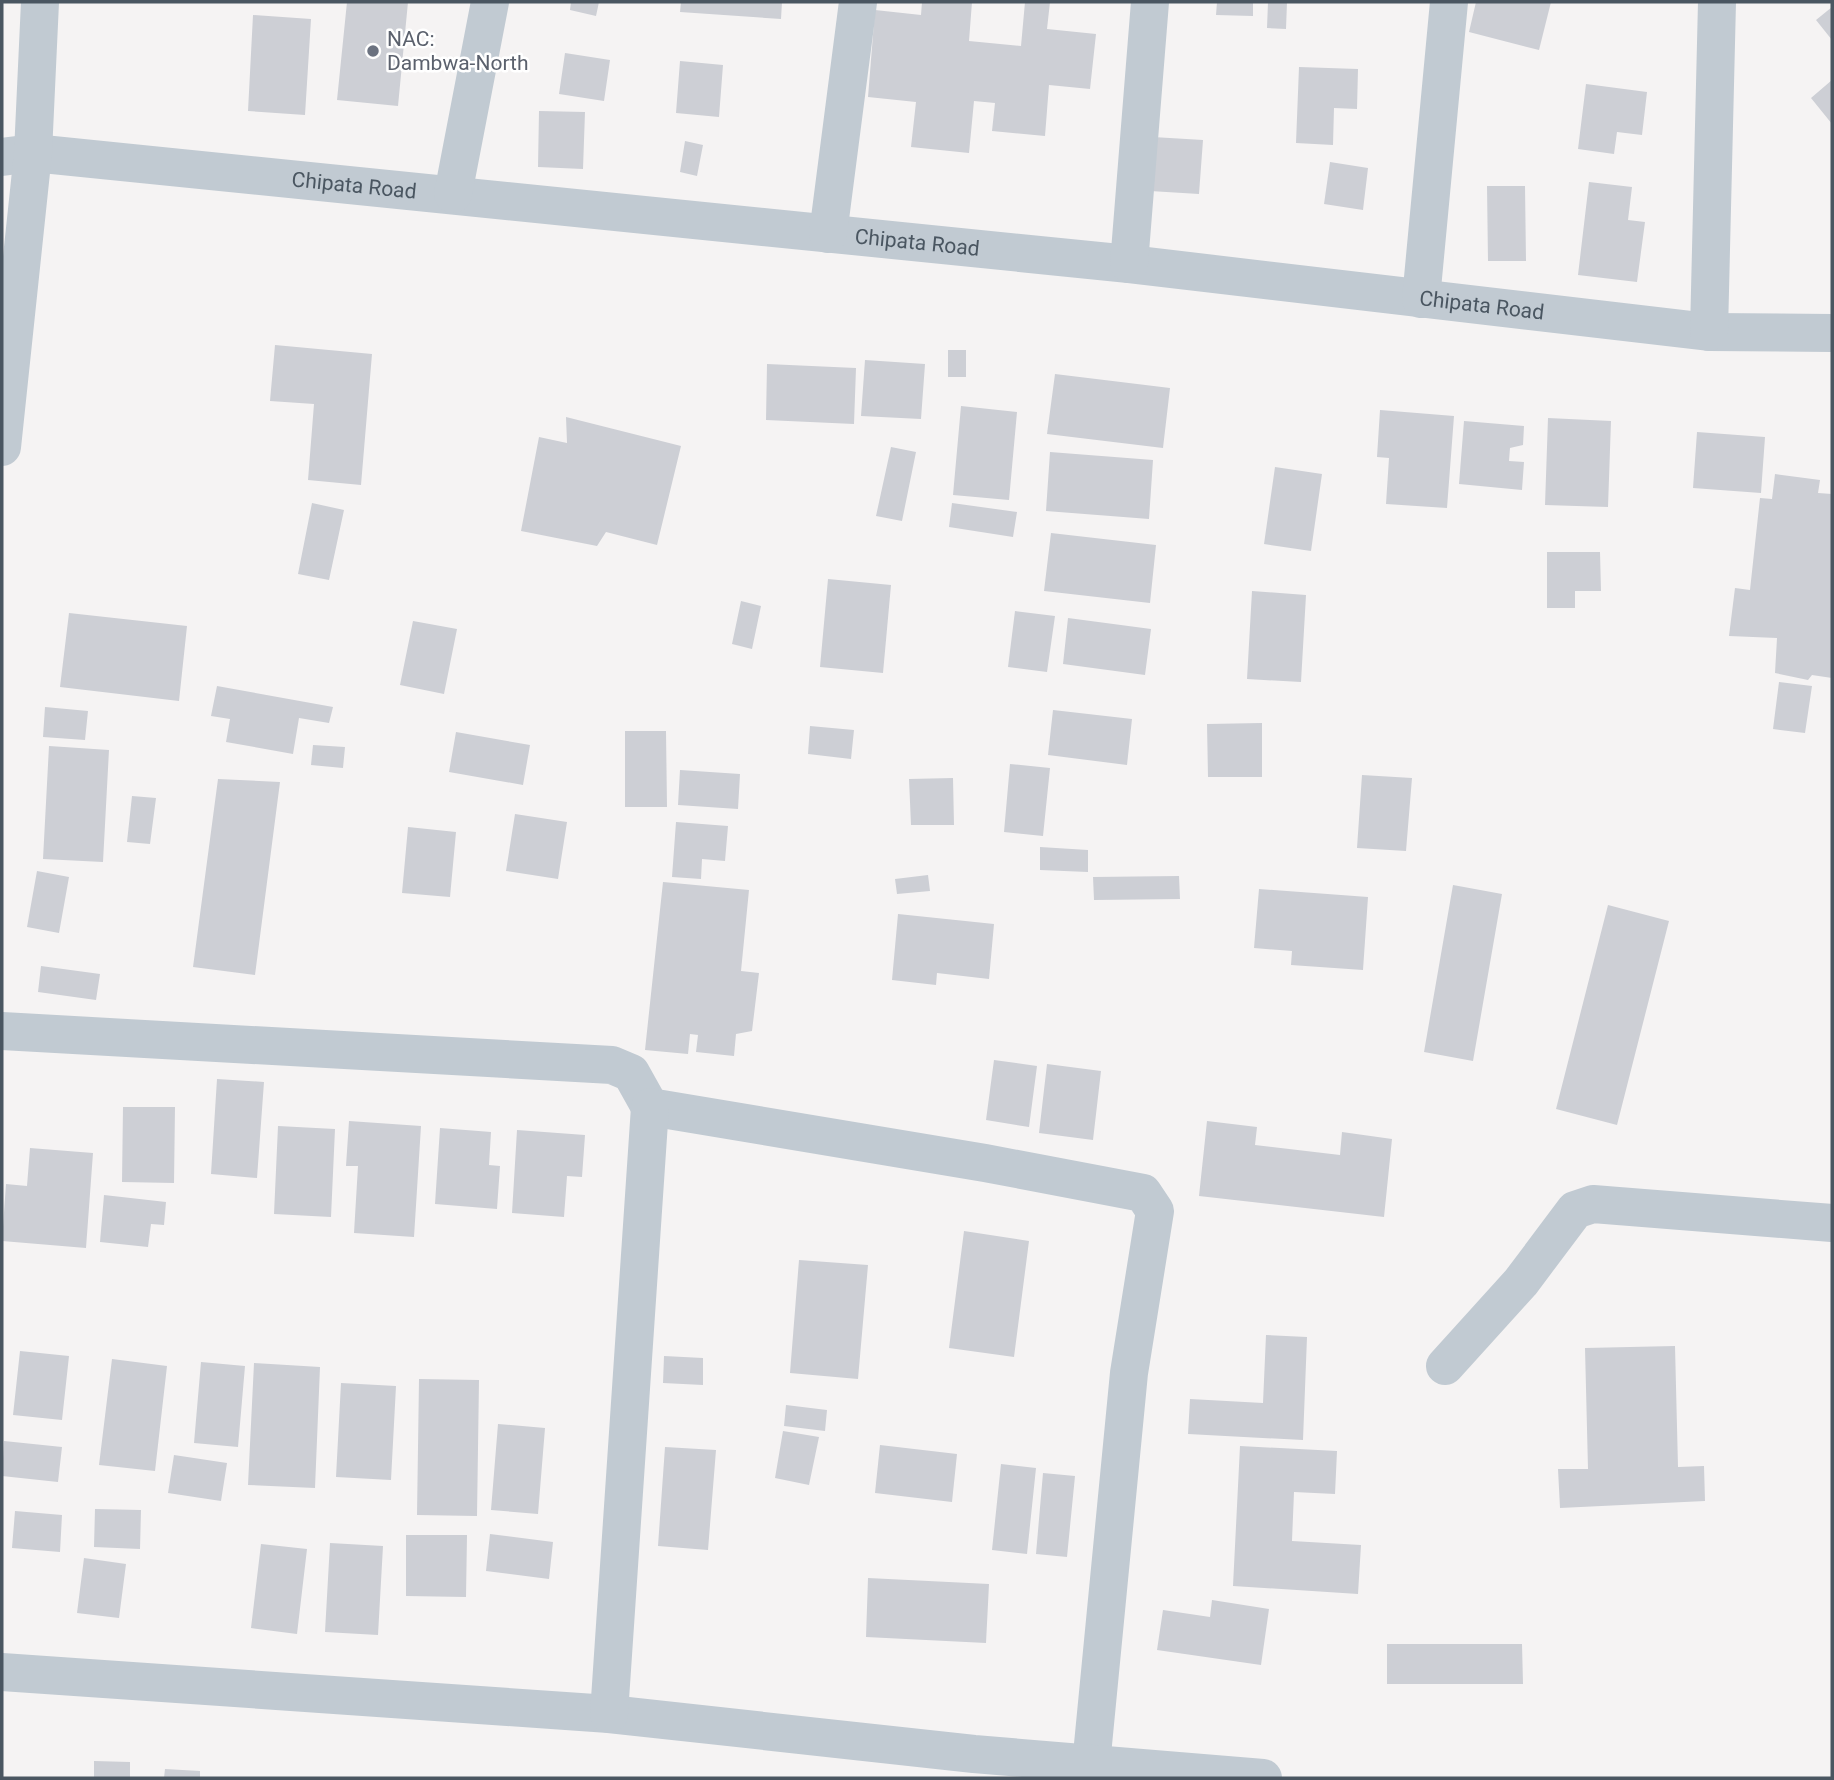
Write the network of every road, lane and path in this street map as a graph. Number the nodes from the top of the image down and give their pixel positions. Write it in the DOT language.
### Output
graph roads {
  1 [pos="40,2"];
  2 [pos="489,2"];
  3 [pos="858,2"];
  4 [pos="1150,2"];
  5 [pos="1449,2"];
  6 [pos="1717,2"];
  7 [pos="17,155"];
  8 [pos="453,194"];
  9 [pos="828,234"];
  10 [pos="1129,264"];
  11 [pos="1421,299"];
  12 [pos="1709,332"];
  13 [pos="1832,333"];
  14 [pos="2,447"];
  15 [pos="2,1031"];
  16 [pos="650,1107"];
  17 [pos="1832,1223"];
  18 [pos="1445,1366"];
  19 [pos="2,1672"];
  20 [pos="609,1714"];
  21 [pos="1091,1765"];
  22 [pos="977,1766"];
  23 [pos="1263,1778"];
  1 -- 7 [label="street"];
  2 -- 8 [label="street"];
  3 -- 9 [label="street"];
  4 -- 10 [label="street"];
  5 -- 11 [label="street"];
  6 -- 12 [label="street"];
  7 -- 8 [label="street, Chipata Road"];
  7 -- 14 [label="street"];
  8 -- 9 [label="street, Chipata Road"];
  9 -- 10 [label="street, Chipata Road"];
  10 -- 11 [label="street, Chipata Road"];
  11 -- 12 [label="street, Chipata Road"];
  12 -- 13 [label="street, Chipata Road"];
  15 -- 16 [label="street"];
  16 -- 20 [label="street"];
  16 -- 21 [label="street"];
  17 -- 18 [label="street"];
  19 -- 20 [label="street"];
  20 -- 22 [label="street"];
  21 -- 22 [label="street"];
  21 -- 23 [label="street"];
}
